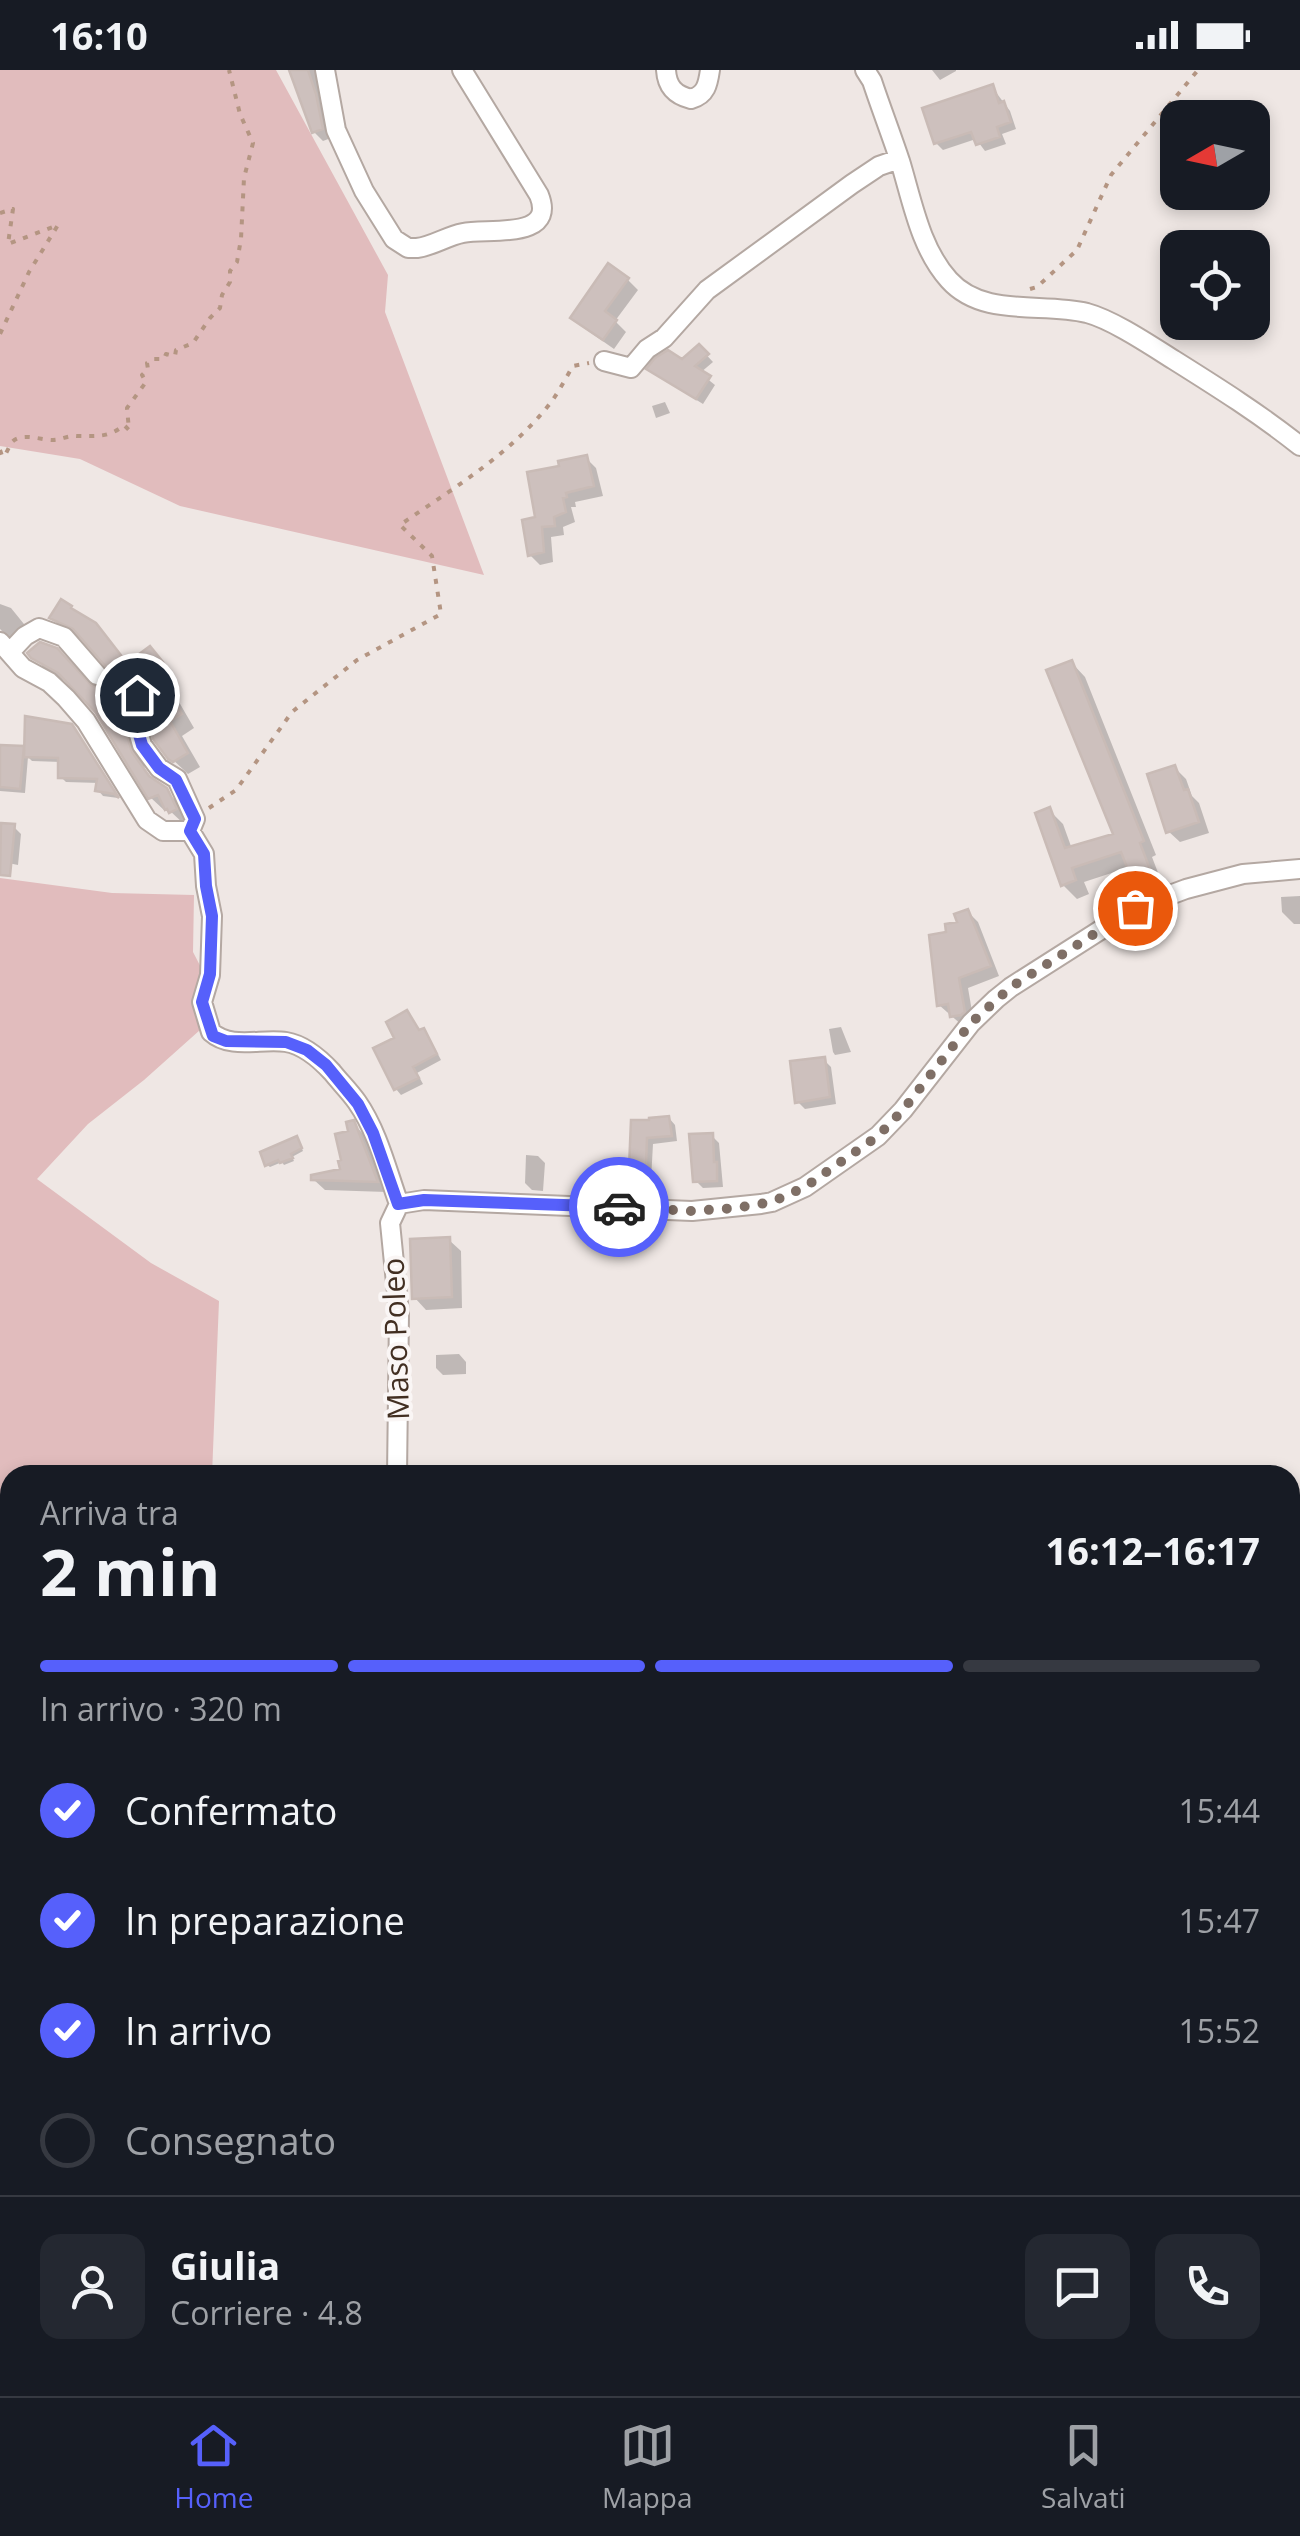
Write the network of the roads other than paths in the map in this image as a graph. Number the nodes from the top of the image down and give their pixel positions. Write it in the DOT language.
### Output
graph roads {
  1 [pos="325,70"];
  2 [pos="462,70"];
  3 [pos="666,70"];
  4 [pos="710,70"];
  5 [pos="865,70"];
  6 [pos="899,160"];
  7 [pos="604,361"];
  8 [pos="1300,446"];
  9 [pos="5,647"];
  10 [pos="97,676"];
  11 [pos="137,695"];
  12 [pos="192,825"];
  13 [pos="1300,868"];
  14 [pos="398,1204"];
  15 [pos="397,1465"];
  1 -- 2 [label="street"];
  3 -- 4 [label="street"];
  5 -- 6 [label="street"];
  6 -- 7 [label="street"];
  6 -- 8 [label="street"];
  9 -- 10 [label="street"];
  9 -- 12 [label="street"];
  11 -- 12 [label="street"];
  12 -- 14 [label="street"];
  13 -- 14 [label="street"];
  14 -- 15 [label="street, Maso Poleo"];
}
